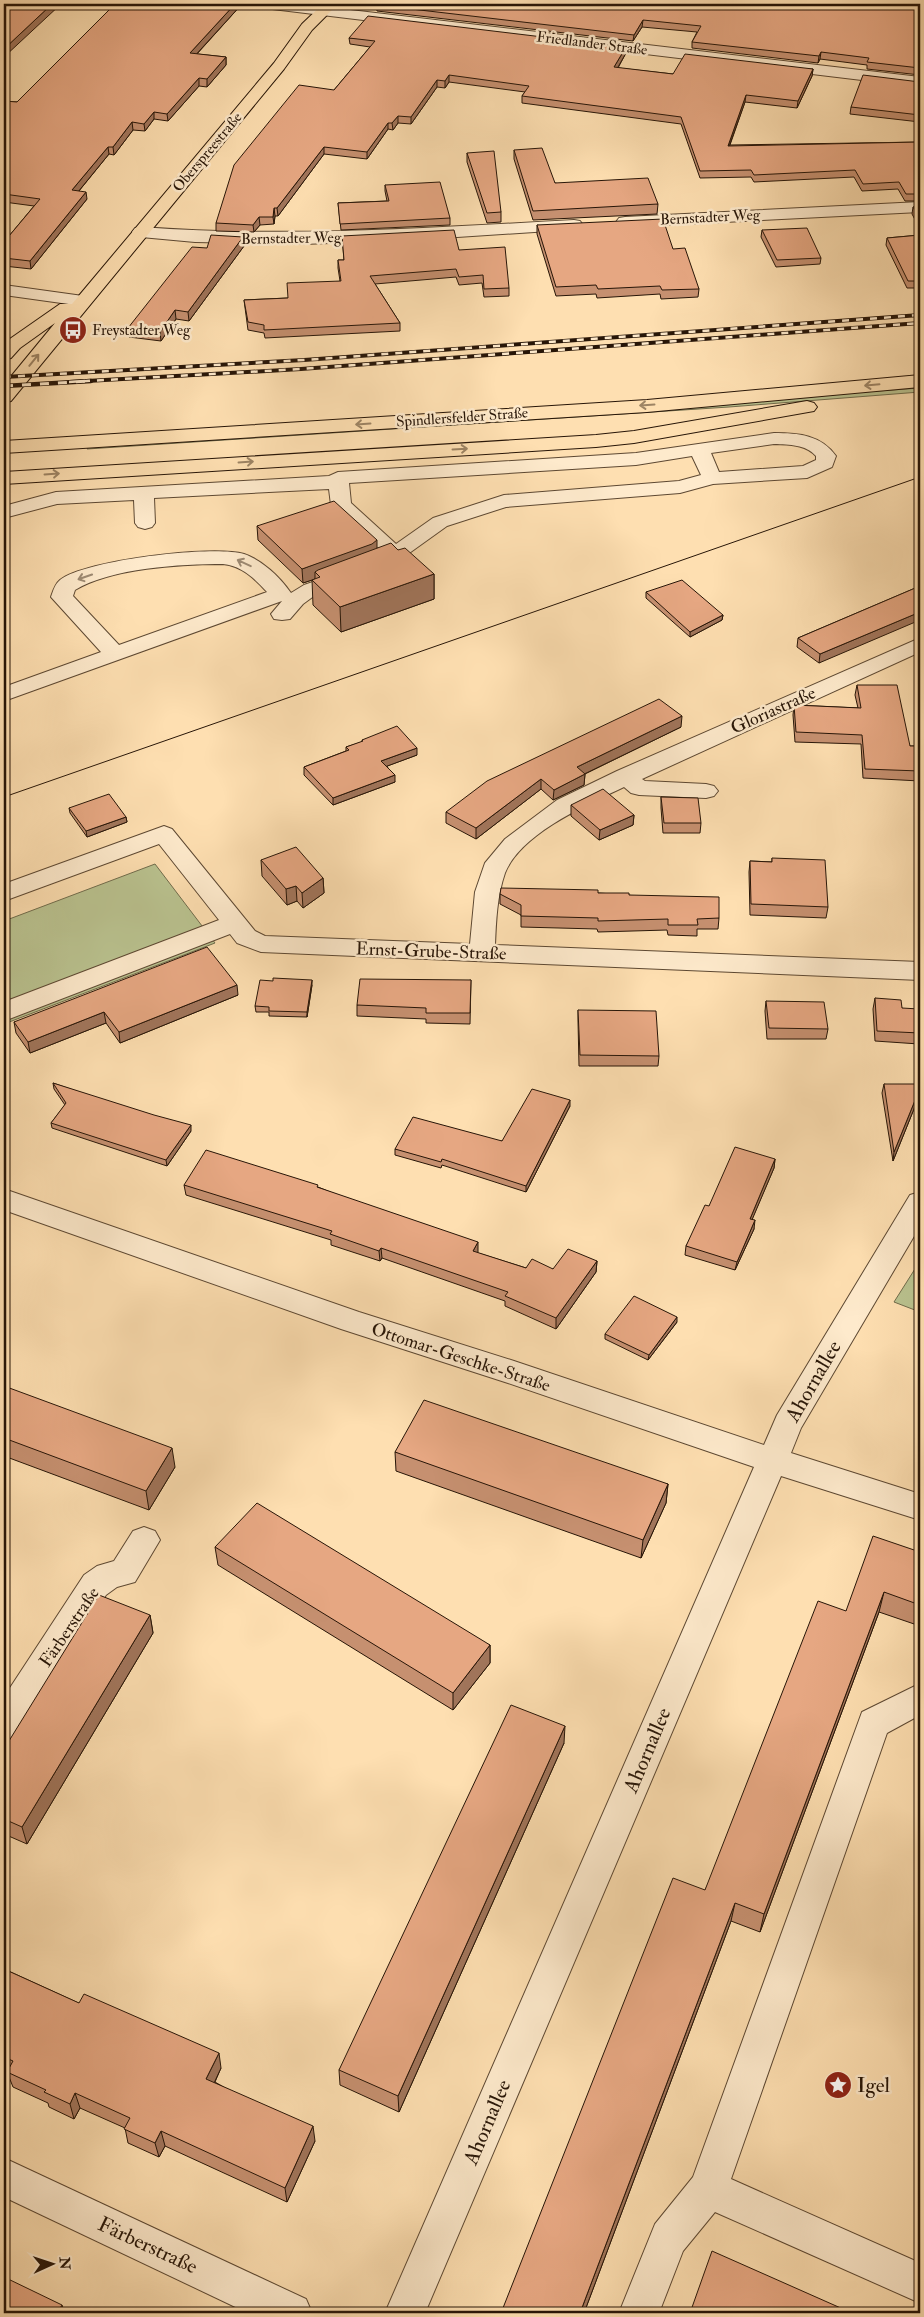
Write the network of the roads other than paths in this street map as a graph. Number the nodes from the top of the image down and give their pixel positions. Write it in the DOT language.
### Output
graph roads {
  1 [pos="264,4"];
  2 [pos="328,7"];
  3 [pos="920,82"];
  4 [pos="920,206"];
  5 [pos="608,223"];
  6 [pos="588,224"];
  7 [pos="141,232"];
  8 [pos="4,290"];
  9 [pos="83,301"];
  10 [pos="4,354"];
  11 [pos="920,381"];
  12 [pos="582,392"];
  13 [pos="920,397"];
  14 [pos="4,398"];
  15 [pos="482,398"];
  16 [pos="804,399"];
  17 [pos="4,430"];
  18 [pos="799,440"];
  19 [pos="4,447"];
  20 [pos="80,449"];
  21 [pos="699,449"];
  22 [pos="4,460"];
  23 [pos="710,474"];
  24 [pos="4,478"];
  25 [pos="338,482"];
  26 [pos="144,493"];
  27 [pos="4,512"];
  28 [pos="145,523"];
  29 [pos="395,554"];
  30 [pos="281,604"];
  31 [pos="920,644"];
  32 [pos="114,654"];
  33 [pos="4,694"];
  34 [pos="625,776"];
  35 [pos="706,791"];
  36 [pos="4,893"];
  37 [pos="234,923"];
  38 [pos="482,953"];
  39 [pos="920,971"];
  40 [pos="4,1012"];
  41 [pos="4,1199"];
  42 [pos="920,1202"];
  43 [pos="772,1460"];
  44 [pos="920,1507"];
  45 [pos="144,1540"];
  46 [pos="915,1701"];
  47 [pos="4,1725"];
  48 [pos="4,2177"];
  49 [pos="708,2189"];
  50 [pos="920,2283"];
  51 [pos="292,2313"];
  52 [pos="405,2313"];
  53 [pos="639,2313"];
  1 -- 2 [label="street, Friedlander Straße"];
  2 -- 3 [label="street, Friedlander Straße"];
  2 -- 7 [label="main road, Oberspreestraße"];
  4 -- 5 [label="street, Bernstadter Weg"];
  6 -- 7 [label="street, Bernstadter Weg"];
  7 -- 9 [label="main road, Oberspreestraße"];
  8 -- 9 [label="street"];
  9 -- 10 [label="main road, Oberspreestraße"];
  14 -- 9 [label="main road, Oberspreestraße, one-way"];
  11 -- 16 [label="main road, Spindlersfelder Straße, one-way"];
  12 -- 16 [label="main road"];
  13 -- 16 [label="main road, Spindlersfelder Straße"];
  15 -- 17 [label="main road"];
  16 -- 20 [label="main road, Spindlersfelder Straße"];
  24 -- 16 [label="main road, one-way"];
  18 -- 21 [label="street"];
  18 -- 23 [label="street"];
  18 -- 23 [label="street"];
  19 -- 20 [label="main road, Spindlersfelder Straße"];
  20 -- 22 [label="main road, Spindlersfelder Straße"];
  21 -- 23 [label="street"];
  21 -- 25 [label="street"];
  23 -- 29 [label="street"];
  25 -- 26 [label="street"];
  25 -- 29 [label="street"];
  26 -- 27 [label="street"];
  26 -- 28 [label="street"];
  29 -- 30 [label="street"];
  30 -- 32 [label="street"];
  30 -- 32 [label="street, one-way"];
  31 -- 34 [label="street, Gloriastraße"];
  32 -- 33 [label="street"];
  34 -- 35 [label="street"];
  34 -- 38 [label="street, Gloriastraße"];
  36 -- 37 [label="street, Ernst-Grube-Straße"];
  37 -- 38 [label="street, Ernst-Grube-Straße"];
  37 -- 40 [label="street"];
  38 -- 39 [label="street, Ernst-Grube-Straße"];
  41 -- 43 [label="street, Ottomar-Geschke-Straße"];
  42 -- 43 [label="street, Ahornallee"];
  43 -- 44 [label="street, Ottomar-Geschke-Straße"];
  43 -- 52 [label="street, Ahornallee"];
  45 -- 47 [label="street, Färberstraße"];
  46 -- 49 [label="street"];
  48 -- 51 [label="street, Färberstraße"];
  49 -- 50 [label="street"];
  49 -- 53 [label="street"];
}
